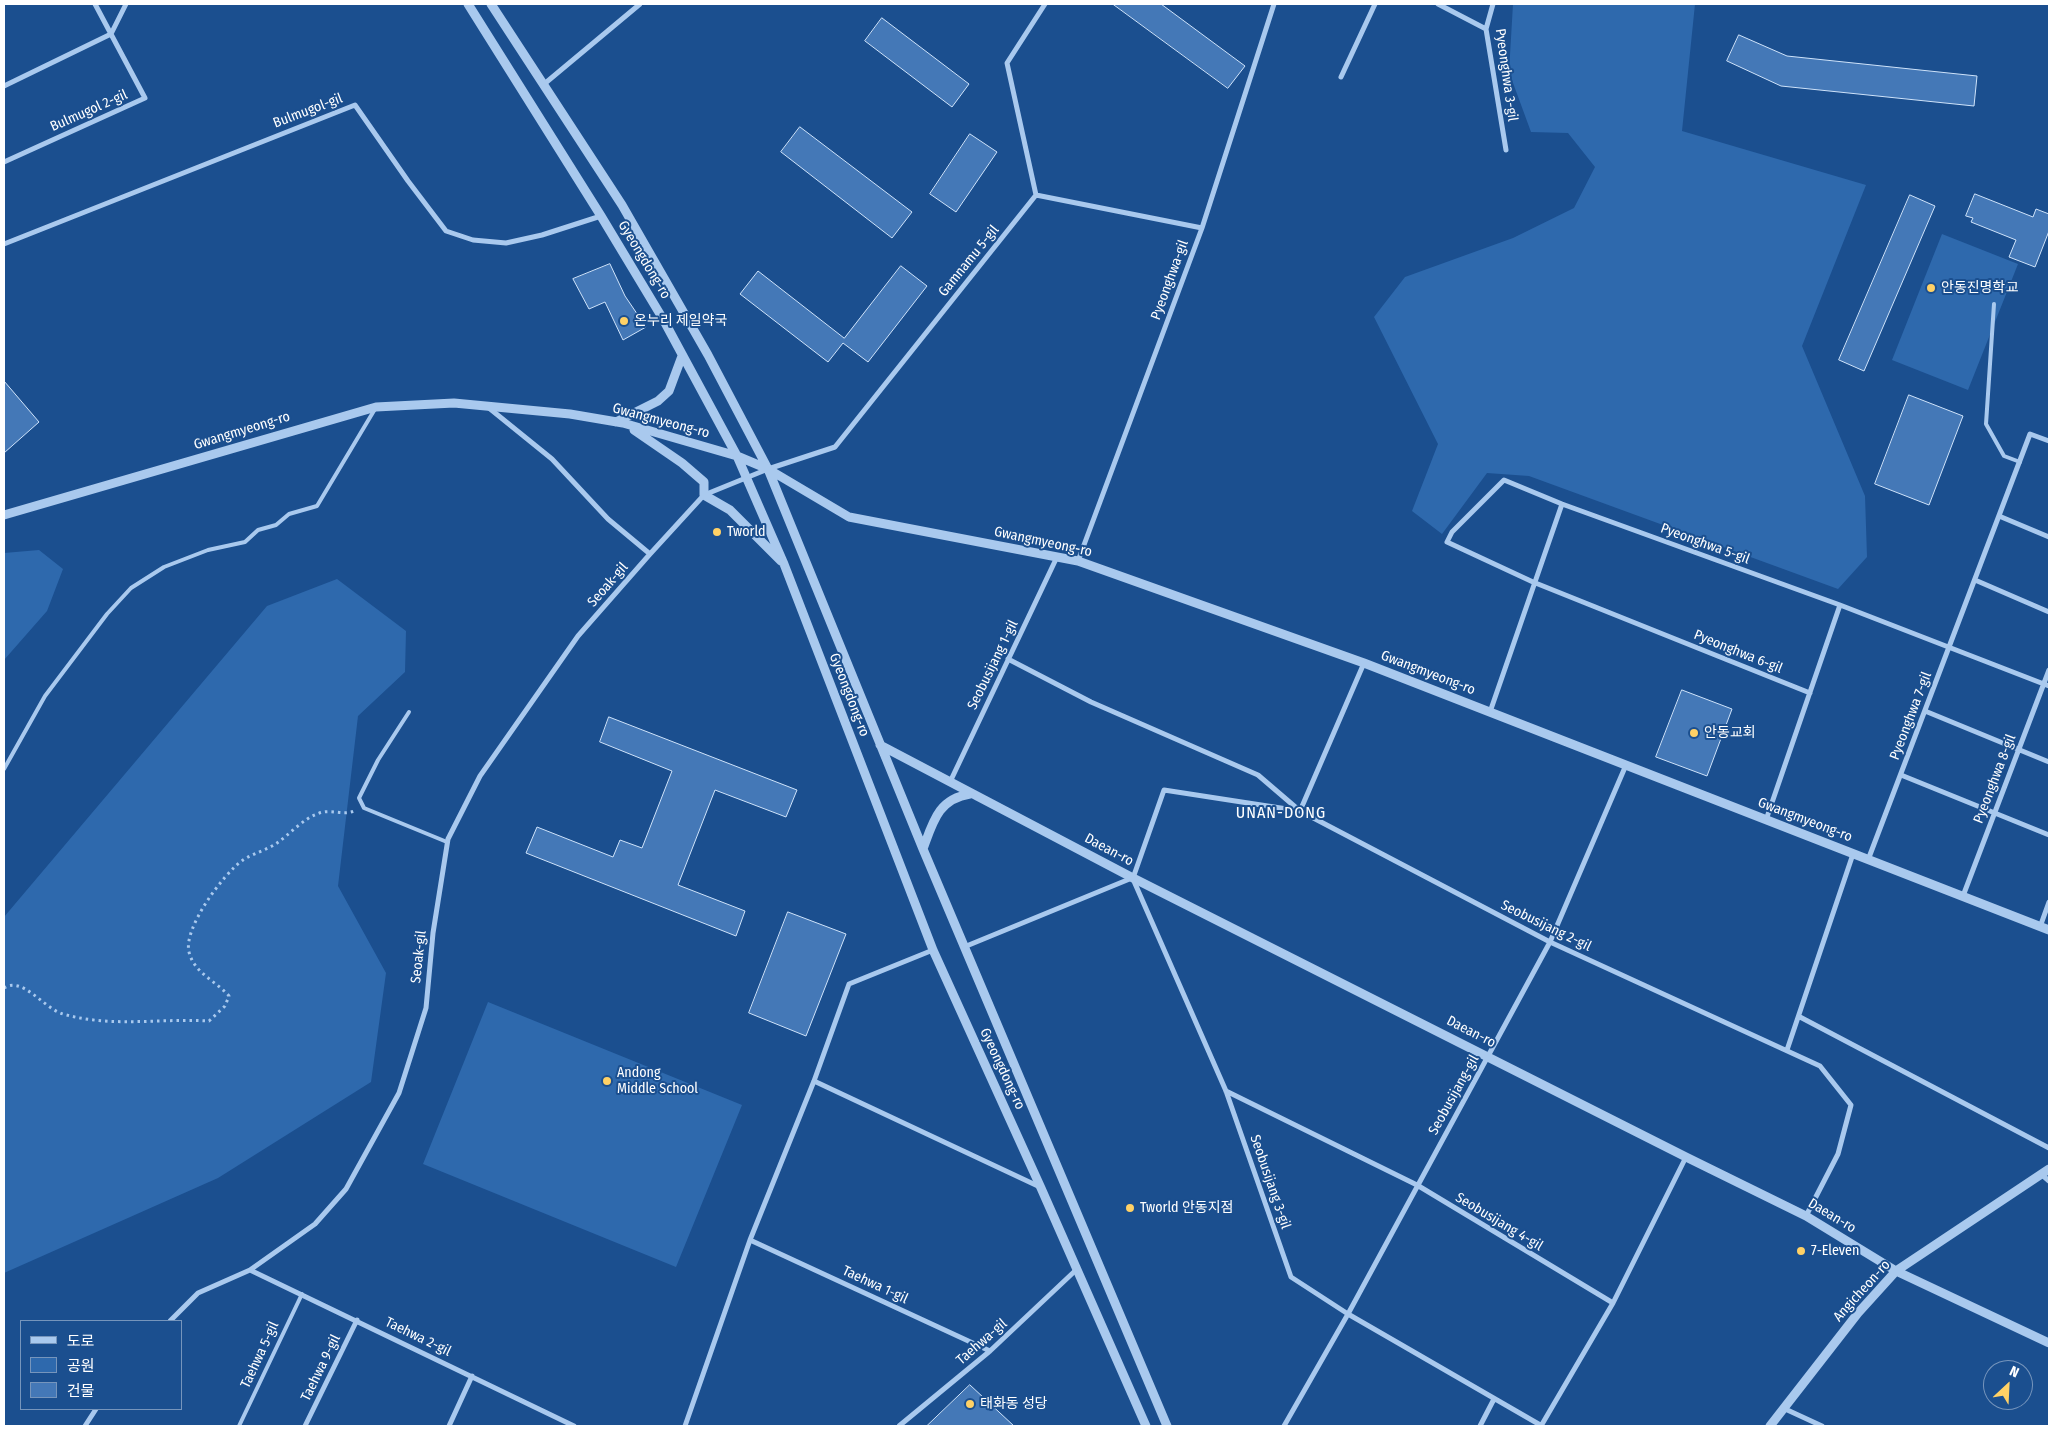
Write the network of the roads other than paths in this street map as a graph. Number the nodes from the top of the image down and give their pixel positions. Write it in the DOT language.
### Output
graph roads {
  1 [pos="95,4"];
  2 [pos="126,4"];
  3 [pos="468,4"];
  4 [pos="491,4"];
  5 [pos="640,4"];
  6 [pos="1045,4"];
  7 [pos="1274,4"];
  8 [pos="1375,4"];
  9 [pos="1438,4"];
  10 [pos="1493,4"];
  11 [pos="1486,29"];
  12 [pos="111,34"];
  13 [pos="1341,77"];
  14 [pos="543,85"];
  15 [pos="4,86"];
  16 [pos="1506,150"];
  17 [pos="4,162"];
  18 [pos="1036,195"];
  19 [pos="601,216"];
  20 [pos="1202,228"];
  21 [pos="4,244"];
  22 [pos="1994,304"];
  23 [pos="682,356"];
  24 [pos="376,407"];
  25 [pos="489,407"];
  26 [pos="619,423"];
  27 [pos="2049,441"];
  28 [pos="737,456"];
  29 [pos="2020,462"];
  30 [pos="768,469"];
  31 [pos="748,479"];
  32 [pos="704,495"];
  33 [pos="1562,504"];
  34 [pos="4,515"];
  35 [pos="1999,516"];
  36 [pos="2049,537"];
  37 [pos="650,554"];
  38 [pos="1057,557"];
  39 [pos="1078,561"];
  40 [pos="784,564"];
  41 [pos="1975,580"];
  42 [pos="1533,582"];
  43 [pos="1840,605"];
  44 [pos="2049,612"];
  45 [pos="1950,646"];
  46 [pos="1008,659"];
  47 [pos="1364,663"];
  48 [pos="2049,670"];
  49 [pos="2047,685"];
  50 [pos="1810,693"];
  51 [pos="1925,711"];
  52 [pos="409,712"];
  53 [pos="1490,712"];
  54 [pos="880,745"];
  55 [pos="2019,750"];
  56 [pos="2049,762"];
  57 [pos="1626,765"];
  58 [pos="4,769"];
  59 [pos="1901,774"];
  60 [pos="949,783"];
  61 [pos="970,794"];
  62 [pos="1300,811"];
  63 [pos="1994,813"];
  64 [pos="1765,820"];
  65 [pos="2049,835"];
  66 [pos="448,842"];
  67 [pos="923,849"];
  68 [pos="1853,854"];
  69 [pos="1868,860"];
  70 [pos="1132,878"];
  71 [pos="1963,896"];
  72 [pos="2049,902"];
  73 [pos="2040,927"];
  74 [pos="2049,930"];
  75 [pos="1550,942"];
  76 [pos="964,947"];
  77 [pos="933,950"];
  78 [pos="1800,1018"];
  79 [pos="1787,1050"];
  80 [pos="1488,1056"];
  81 [pos="814,1081"];
  82 [pos="1226,1092"];
  83 [pos="2049,1148"];
  84 [pos="1686,1158"];
  85 [pos="2049,1168"];
  86 [pos="2041,1174"];
  87 [pos="2049,1181"];
  88 [pos="1417,1185"];
  89 [pos="1041,1188"];
  90 [pos="1806,1216"];
  91 [pos="750,1240"];
  92 [pos="250,1270"];
  93 [pos="1076,1270"];
  94 [pos="1896,1271"];
  95 [pos="302,1294"];
  96 [pos="1613,1303"];
  97 [pos="1348,1314"];
  98 [pos="171,1320"];
  99 [pos="357,1320"];
  100 [pos="2049,1343"];
  101 [pos="990,1351"];
  102 [pos="472,1376"];
  103 [pos="1494,1399"];
  104 [pos="1783,1408"];
  105 [pos="95,1410"];
  106 [pos="85,1426"];
  107 [pos="239,1426"];
  108 [pos="304,1426"];
  109 [pos="450,1426"];
  110 [pos="574,1426"];
  111 [pos="685,1426"];
  112 [pos="899,1426"];
  113 [pos="1146,1426"];
  114 [pos="1167,1426"];
  115 [pos="1284,1426"];
  116 [pos="1480,1426"];
  117 [pos="1541,1426"];
  118 [pos="1770,1426"];
  119 [pos="1822,1426"];
  1 -- 12 [label="street"];
  2 -- 12 [label="street"];
  3 -- 19 [label="street, Gyeongdong-ro"];
  4 -- 14 [label="street, Gyeongdong-ro"];
  5 -- 14 [label="street"];
  6 -- 18 [label="street"];
  7 -- 20 [label="street, Pyeonghwa-gil"];
  8 -- 13 [label="street"];
  9 -- 11 [label="street"];
  10 -- 11 [label="street, Pyeonghwa 3-gil"];
  11 -- 16 [label="street, Pyeonghwa 3-gil"];
  12 -- 15 [label="street"];
  12 -- 17 [label="street, Bulmugol 2-gil"];
  14 -- 30 [label="street, Gyeongdong-ro"];
  18 -- 20 [label="street"];
  18 -- 30 [label="street, Gamnamu 5-gil"];
  19 -- 21 [label="street, Bulmugol-gil"];
  19 -- 23 [label="street, Gyeongdong-ro"];
  20 -- 39 [label="street, Pyeonghwa-gil"];
  22 -- 29 [label="lane"];
  23 -- 26 [label="street"];
  23 -- 28 [label="street, Gyeongdong-ro"];
  24 -- 25 [label="street, Gwangmyeong-ro"];
  24 -- 34 [label="street, Gwangmyeong-ro"];
  24 -- 58 [label="lane"];
  25 -- 26 [label="street, Gwangmyeong-ro"];
  25 -- 37 [label="street"];
  26 -- 28 [label="street, Gwangmyeong-ro"];
  26 -- 32 [label="street"];
  27 -- 29 [label="street, Pyeonghwa 7-gil"];
  28 -- 30 [label="street, Gwangmyeong-ro"];
  28 -- 31 [label="street, Gyeongdong-ro"];
  29 -- 35 [label="street, Pyeonghwa 7-gil"];
  30 -- 31 [label="street, Seoak-gil"];
  30 -- 38 [label="street, Gwangmyeong-ro"];
  30 -- 54 [label="street, Gyeongdong-ro"];
  31 -- 32 [label="street, Seoak-gil"];
  31 -- 40 [label="street, Gyeongdong-ro"];
  32 -- 37 [label="street, Seoak-gil"];
  32 -- 40 [label="street"];
  33 -- 42 [label="street"];
  33 -- 42 [label="street, Pyeonghwa 5-gil"];
  33 -- 43 [label="street, Pyeonghwa 5-gil"];
  35 -- 36 [label="street"];
  35 -- 41 [label="street, Pyeonghwa 7-gil"];
  37 -- 66 [label="street, Seoak-gil"];
  38 -- 39 [label="street, Gwangmyeong-ro"];
  38 -- 46 [label="street, Seobusijang 1-gil"];
  39 -- 47 [label="street, Gwangmyeong-ro"];
  40 -- 77 [label="street, Gyeongdong-ro"];
  41 -- 44 [label="street"];
  41 -- 45 [label="street, Pyeonghwa 7-gil"];
  42 -- 50 [label="street, Pyeonghwa 6-gil"];
  42 -- 53 [label="street"];
  43 -- 45 [label="street, Pyeonghwa 5-gil"];
  43 -- 50 [label="street"];
  45 -- 49 [label="street, Pyeonghwa 5-gil"];
  45 -- 51 [label="street, Pyeonghwa 7-gil"];
  46 -- 60 [label="street, Seobusijang 1-gil"];
  46 -- 62 [label="street"];
  47 -- 53 [label="street, Gwangmyeong-ro"];
  47 -- 62 [label="street"];
  48 -- 49 [label="street, Pyeonghwa 8-gil"];
  49 -- 55 [label="street, Pyeonghwa 8-gil"];
  50 -- 64 [label="street"];
  51 -- 55 [label="street"];
  51 -- 59 [label="street, Pyeonghwa 7-gil"];
  52 -- 66 [label="lane"];
  53 -- 57 [label="street, Gwangmyeong-ro"];
  54 -- 60 [label="street, Daean-ro"];
  54 -- 67 [label="street, Gyeongdong-ro"];
  55 -- 56 [label="street"];
  55 -- 63 [label="street, Pyeonghwa 8-gil"];
  57 -- 64 [label="street, Gwangmyeong-ro"];
  57 -- 75 [label="street, Seobusijang-gil"];
  59 -- 63 [label="street"];
  59 -- 69 [label="street, Pyeonghwa 7-gil"];
  60 -- 61 [label="street, Daean-ro"];
  61 -- 67 [label="street"];
  61 -- 70 [label="street, Daean-ro"];
  62 -- 70 [label="street, Seobusijang 2-gil"];
  62 -- 75 [label="street, Seobusijang 2-gil"];
  63 -- 65 [label="street"];
  63 -- 71 [label="street, Pyeonghwa 8-gil"];
  64 -- 68 [label="street, Gwangmyeong-ro"];
  66 -- 92 [label="street, Seoak-gil"];
  67 -- 76 [label="street, Gyeongdong-ro"];
  68 -- 69 [label="street, Gwangmyeong-ro"];
  68 -- 78 [label="street"];
  69 -- 71 [label="street, Gwangmyeong-ro"];
  70 -- 76 [label="street"];
  70 -- 80 [label="street, Daean-ro"];
  70 -- 82 [label="street, Seobusijang 3-gil"];
  71 -- 73 [label="street, Gwangmyeong-ro"];
  72 -- 73 [label="street"];
  73 -- 74 [label="street, Gwangmyeong-ro"];
  75 -- 79 [label="street, Seobusijang 2-gil"];
  75 -- 80 [label="street, Seobusijang-gil"];
  76 -- 114 [label="street, Gyeongdong-ro"];
  77 -- 81 [label="street"];
  77 -- 89 [label="street, Gyeongdong-ro"];
  78 -- 79 [label="street"];
  78 -- 83 [label="street"];
  79 -- 90 [label="street, Seobusijang 2-gil"];
  80 -- 84 [label="street, Daean-ro"];
  80 -- 88 [label="street, Seobusijang-gil"];
  81 -- 89 [label="street"];
  81 -- 91 [label="street"];
  82 -- 88 [label="street, Seobusijang 4-gil"];
  82 -- 97 [label="street, Seobusijang 3-gil"];
  84 -- 90 [label="street, Daean-ro"];
  84 -- 96 [label="street"];
  85 -- 86 [label="street, Angicheon-ro"];
  86 -- 87 [label="street"];
  86 -- 94 [label="street, Angicheon-ro"];
  88 -- 96 [label="street, Seobusijang 4-gil"];
  88 -- 97 [label="street, Seobusijang-gil"];
  89 -- 93 [label="street, Gyeongdong-ro"];
  90 -- 94 [label="street, Daean-ro"];
  91 -- 101 [label="street, Taehwa 1-gil"];
  91 -- 111 [label="street"];
  92 -- 95 [label="street, Taehwa 2-gil"];
  92 -- 98 [label="street, Seoak-gil"];
  93 -- 101 [label="street, Taehwa-gil"];
  93 -- 113 [label="street, Gyeongdong-ro"];
  94 -- 100 [label="street, Daean-ro"];
  94 -- 104 [label="street, Angicheon-ro"];
  95 -- 99 [label="street, Taehwa 2-gil"];
  95 -- 107 [label="lane, Taehwa 5-gil"];
  96 -- 117 [label="street, Seobusijang 3-gil"];
  97 -- 103 [label="street, Seobusijang 3-gil"];
  97 -- 115 [label="street, Seobusijang-gil"];
  99 -- 102 [label="street, Taehwa 2-gil"];
  99 -- 108 [label="street, Taehwa 9-gil"];
  101 -- 112 [label="street, Taehwa-gil"];
  102 -- 109 [label="street"];
  102 -- 110 [label="street, Taehwa 2-gil"];
  103 -- 116 [label="street"];
  103 -- 117 [label="street, Seobusijang 3-gil"];
  104 -- 118 [label="street, Angicheon-ro"];
  104 -- 119 [label="street"];
  105 -- 106 [label="street"];
}
